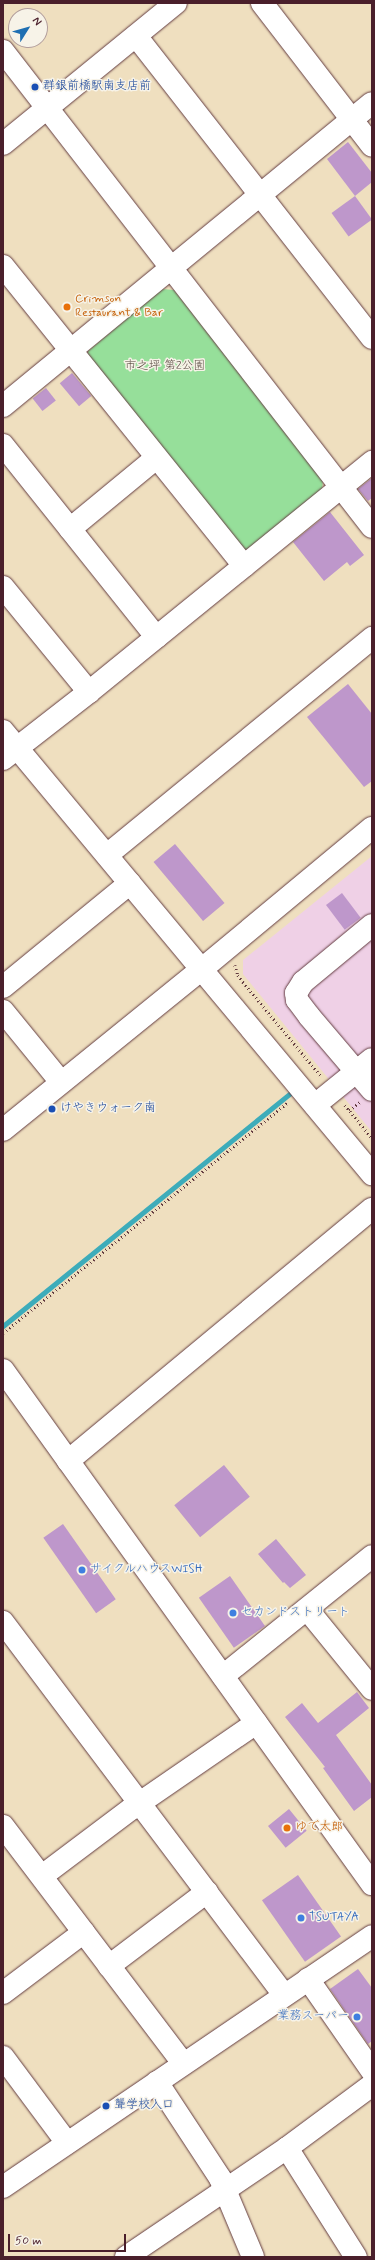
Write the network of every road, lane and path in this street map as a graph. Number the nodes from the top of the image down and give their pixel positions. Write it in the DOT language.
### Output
graph roads {
  1 [pos="176,3"];
  2 [pos="262,3"];
  3 [pos="136,36"];
  4 [pos="3,51"];
  5 [pos="372,103"];
  6 [pos="48,108"];
  7 [pos="352,120"];
  8 [pos="3,144"];
  9 [pos="372,146"];
  10 [pos="260,195"];
  11 [pos="3,266"];
  12 [pos="172,268"];
  13 [pos="372,338"];
  14 [pos="70,350"];
  15 [pos="3,406"];
  16 [pos="3,445"];
  17 [pos="156,458"];
  18 [pos="372,462"];
  19 [pos="341,487"];
  20 [pos="372,526"];
  21 [pos="70,529"];
  22 [pos="244,566"];
  23 [pos="3,587"];
  24 [pos="156,637"];
  25 [pos="372,638"];
  26 [pos="89,692"];
  27 [pos="3,730"];
  28 [pos="10,754"];
  29 [pos="372,828"];
  30 [pos="107,855"];
  31 [pos="130,883"];
  32 [pos="372,924"];
  33 [pos="202,970"];
  34 [pos="3,987"];
  35 [pos="3,1011"];
  36 [pos="364,1065"];
  37 [pos="61,1082"];
  38 [pos="372,1090"];
  39 [pos="290,1100"];
  40 [pos="315,1105"];
  41 [pos="3,1130"];
  42 [pos="372,1174"];
  43 [pos="372,1209"];
  44 [pos="3,1333"];
  45 [pos="3,1370"];
  46 [pos="68,1461"];
  47 [pos="372,1556"];
  48 [pos="307,1609"];
  49 [pos="3,1622"];
  50 [pos="223,1676"];
  51 [pos="372,1688"];
  52 [pos="256,1723"];
  53 [pos="140,1804"];
  54 [pos="3,1826"];
  55 [pos="42,1876"];
  56 [pos="372,1884"];
  57 [pos="207,1892"];
  58 [pos="84,1932"];
  59 [pos="372,1936"];
  60 [pos="109,1966"];
  61 [pos="308,1979"];
  62 [pos="3,1993"];
  63 [pos="284,1995"];
  64 [pos="3,2057"];
  65 [pos="183,2063"];
  66 [pos="372,2070"];
  67 [pos="156,2082"];
  68 [pos="372,2085"];
  69 [pos="67,2143"];
  70 [pos="287,2148"];
  71 [pos="3,2187"];
  72 [pos="226,2188"];
  73 [pos="126,2257"];
  74 [pos="253,2257"];
  75 [pos="356,2257"];
  1 -- 3 [label="street"];
  2 -- 7 [label="street"];
  3 -- 6 [label="street"];
  3 -- 10 [label="street"];
  4 -- 6 [label="street"];
  5 -- 7 [label="street"];
  6 -- 8 [label="street"];
  6 -- 12 [label="street"];
  7 -- 9 [label="street"];
  7 -- 10 [label="street"];
  10 -- 12 [label="street"];
  10 -- 13 [label="street"];
  11 -- 14 [label="street"];
  12 -- 14 [label="street"];
  12 -- 19 [label="street"];
  14 -- 15 [label="street"];
  14 -- 17 [label="street"];
  16 -- 21 [label="street"];
  17 -- 21 [label="street"];
  17 -- 22 [label="street"];
  18 -- 19 [label="street"];
  19 -- 20 [label="street"];
  19 -- 22 [label="street"];
  21 -- 24 [label="street"];
  22 -- 24 [label="street"];
  23 -- 26 [label="street"];
  24 -- 26 [label="street"];
  25 -- 30 [label="street"];
  26 -- 28 [label="street"];
  27 -- 28 [label="street"];
  28 -- 30 [label="street"];
  29 -- 33 [label="street"];
  30 -- 31 [label="street"];
  31 -- 33 [label="street"];
  31 -- 34 [label="street"];
  32 -- 36 [label="street"];
  33 -- 37 [label="street"];
  33 -- 40 [label="street"];
  35 -- 37 [label="street"];
  36 -- 38 [label="street"];
  36 -- 40 [label="street"];
  37 -- 41 [label="street"];
  39 -- 44 [label="path"];
  40 -- 42 [label="street"];
  43 -- 46 [label="street"];
  45 -- 46 [label="street"];
  46 -- 50 [label="street"];
  47 -- 48 [label="street"];
  48 -- 50 [label="street"];
  48 -- 51 [label="street"];
  49 -- 53 [label="street"];
  50 -- 52 [label="street"];
  52 -- 53 [label="street"];
  52 -- 56 [label="street"];
  53 -- 55 [label="street"];
  53 -- 57 [label="street"];
  54 -- 55 [label="street"];
  55 -- 58 [label="street"];
  57 -- 60 [label="street"];
  57 -- 63 [label="street"];
  58 -- 60 [label="street"];
  58 -- 62 [label="street"];
  59 -- 61 [label="street"];
  60 -- 65 [label="street"];
  61 -- 63 [label="street"];
  61 -- 66 [label="street"];
  63 -- 65 [label="street"];
  64 -- 69 [label="street"];
  65 -- 67 [label="street"];
  67 -- 69 [label="street"];
  67 -- 72 [label="street"];
  68 -- 70 [label="street"];
  69 -- 71 [label="street"];
  70 -- 72 [label="street"];
  70 -- 75 [label="street"];
  72 -- 73 [label="street"];
  72 -- 74 [label="street"];
}
